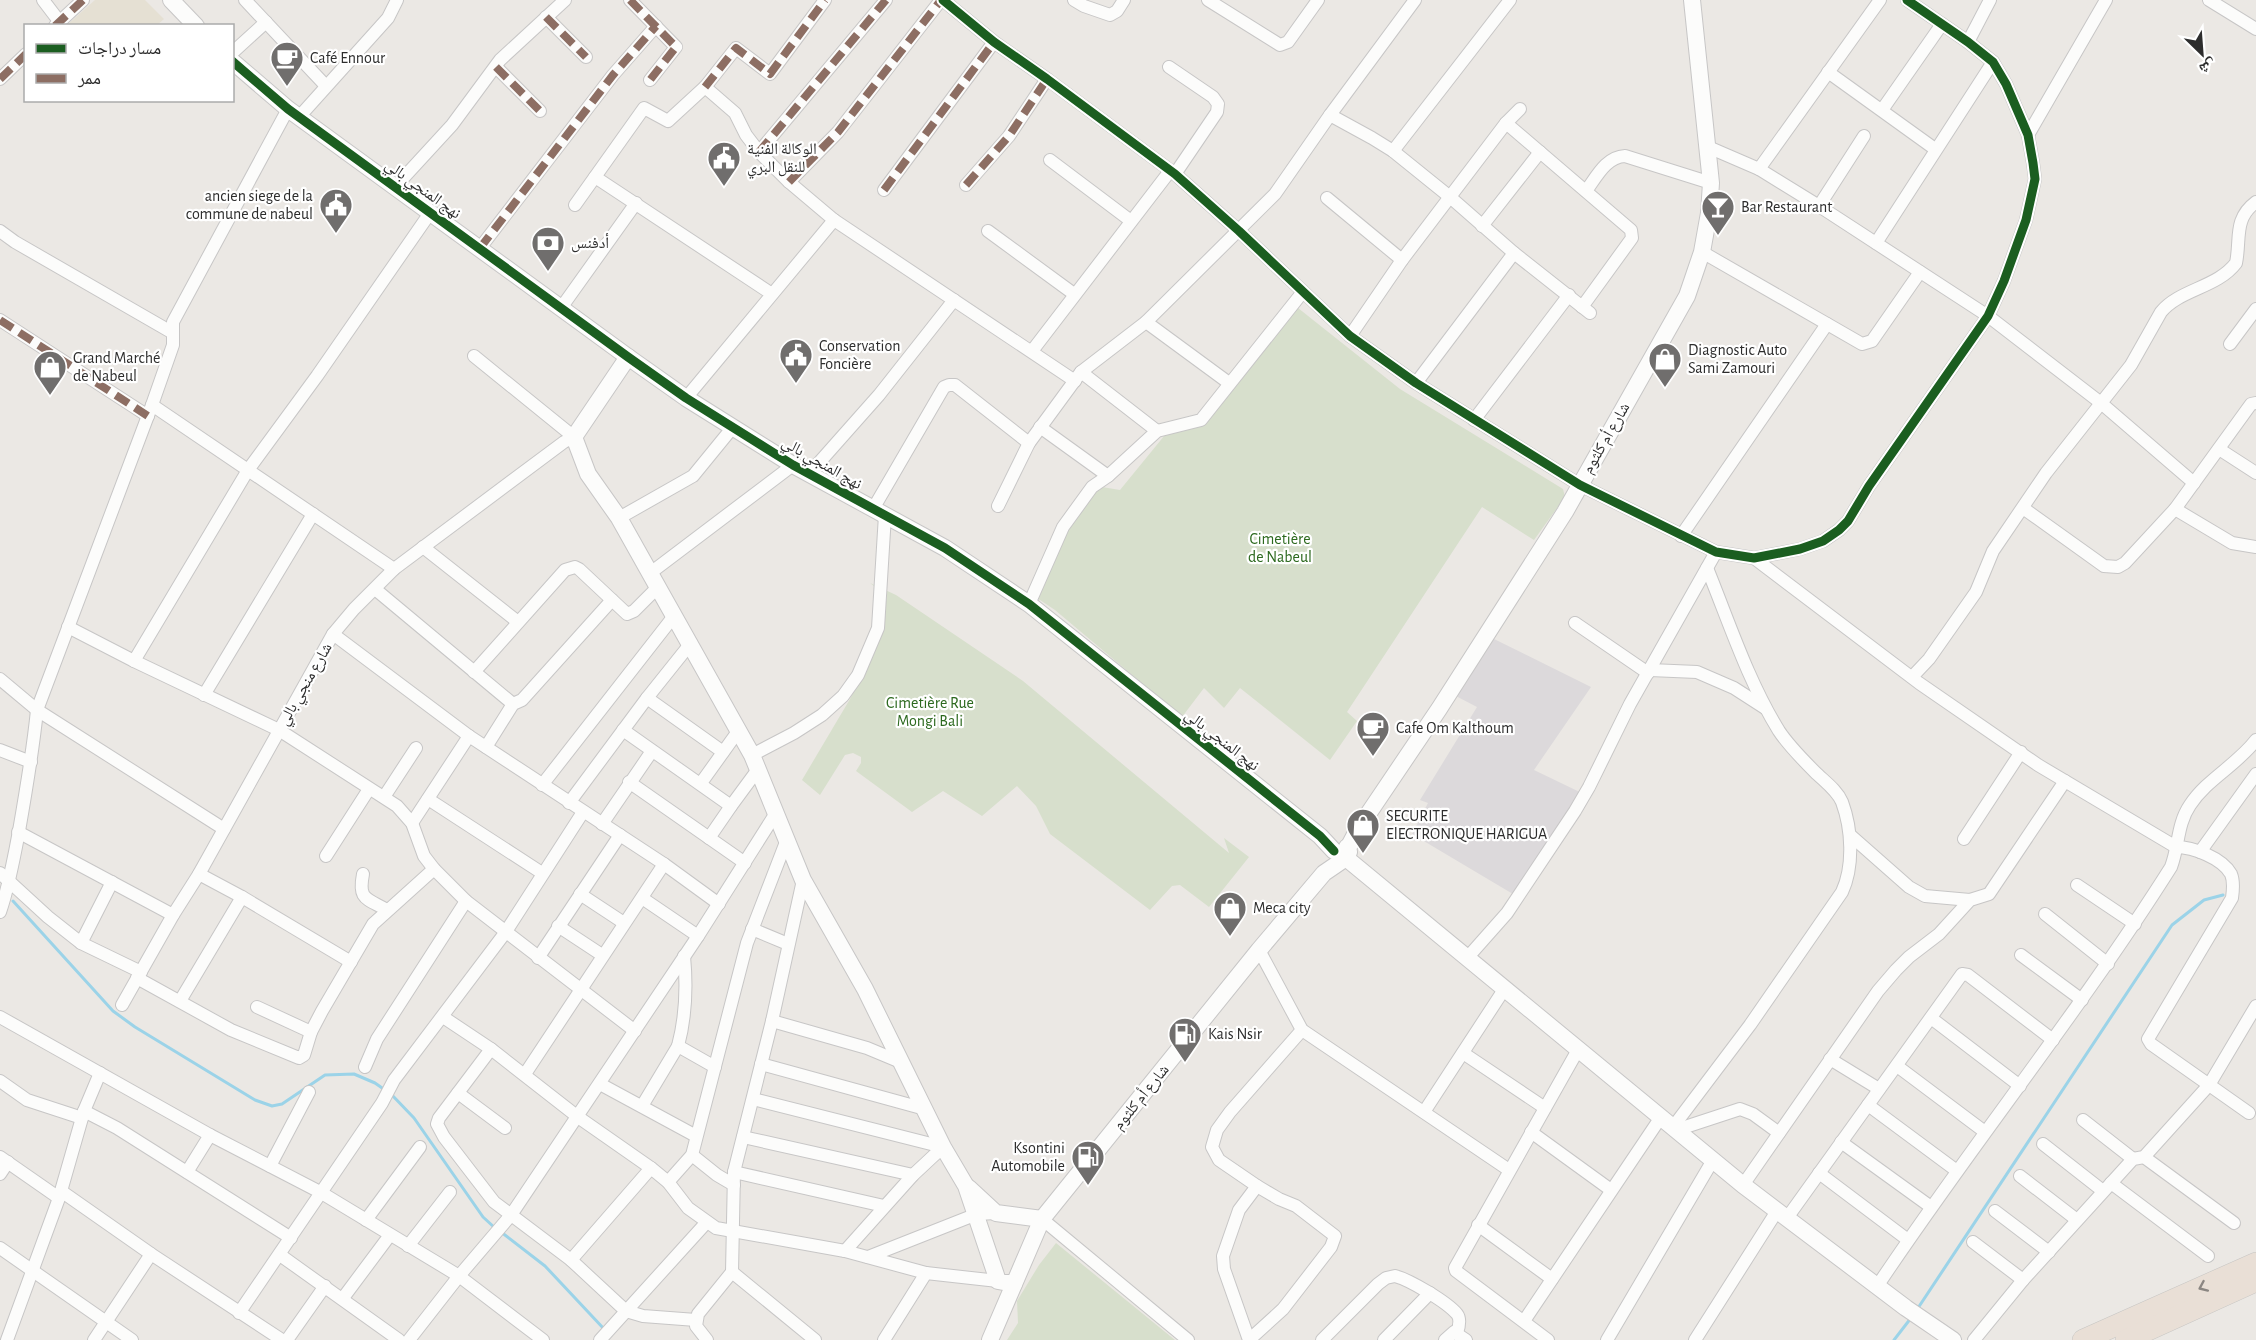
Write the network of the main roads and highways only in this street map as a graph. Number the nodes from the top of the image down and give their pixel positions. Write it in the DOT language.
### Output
graph roads {
  1 [pos="2256,1263"];
  2 [pos="2256,1281"];
  3 [pos="2156,1335"];
  4 [pos="2083,1340"];
  5 [pos="2126,1340"];
  1 -- 4 [label="highway, one-way"];
  2 -- 3 [label="highway"];
  3 -- 5 [label="highway"];
}
